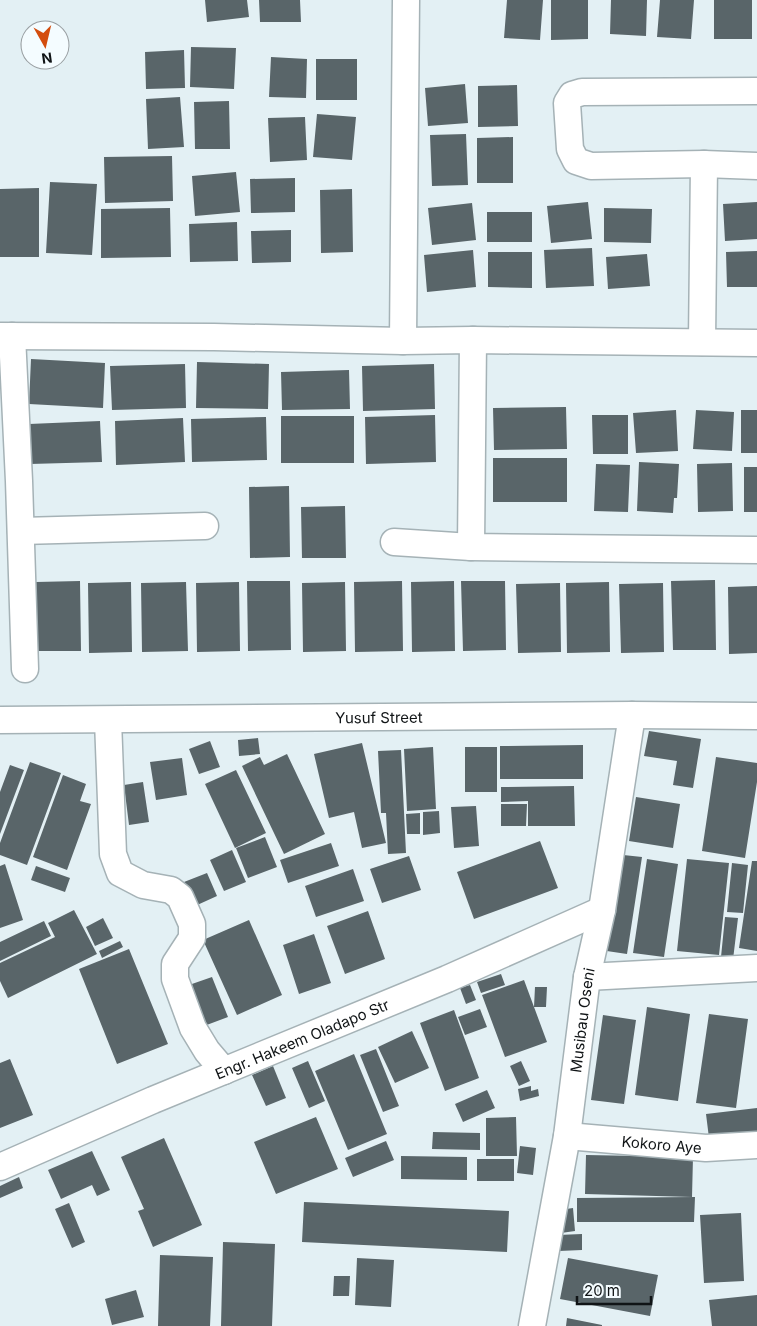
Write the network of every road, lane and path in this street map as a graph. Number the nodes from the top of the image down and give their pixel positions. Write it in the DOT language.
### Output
graph roads {
  1 [pos="406,0"];
  2 [pos="757,91"];
  3 [pos="704,164"];
  4 [pos="757,166"];
  5 [pos="6,336"];
  6 [pos="473,340"];
  7 [pos="404,341"];
  8 [pos="702,342"];
  9 [pos="757,343"];
  10 [pos="10,481"];
  11 [pos="205,526"];
  12 [pos="21,531"];
  13 [pos="394,542"];
  14 [pos="471,547"];
  15 [pos="757,550"];
  16 [pos="25,670"];
  17 [pos="632,715"];
  18 [pos="757,716"];
  19 [pos="0,720"];
  20 [pos="108,720"];
  21 [pos="602,910"];
  22 [pos="757,968"];
  23 [pos="587,977"];
  24 [pos="224,1072"];
  25 [pos="567,1136"];
  26 [pos="757,1145"];
  27 [pos="0,1167"];
  28 [pos="532,1326"];
  1 -- 7 [label="street"];
  2 -- 3 [label="street"];
  3 -- 4 [label="street"];
  3 -- 8 [label="street"];
  5 -- 7 [label="street"];
  5 -- 10 [label="street"];
  6 -- 7 [label="street"];
  6 -- 8 [label="street"];
  6 -- 14 [label="street"];
  8 -- 9 [label="street"];
  10 -- 12 [label="street"];
  11 -- 12 [label="street"];
  12 -- 16 [label="street"];
  13 -- 14 [label="street"];
  14 -- 15 [label="street"];
  17 -- 18 [label="street, Yusuf Street"];
  17 -- 20 [label="street, Yusuf Street"];
  17 -- 21 [label="street, Musibau Oseni"];
  19 -- 20 [label="street, Yusuf Street"];
  20 -- 24 [label="street"];
  21 -- 23 [label="street, Musibau Oseni"];
  21 -- 24 [label="street, Engr. Hakeem Oladapo Str"];
  22 -- 23 [label="street"];
  23 -- 25 [label="street, Musibau Oseni"];
  24 -- 27 [label="street, Engr. Hakeem Oladapo Str"];
  25 -- 26 [label="street, Kokoro Aye"];
  25 -- 28 [label="street, Musibau Oseni"];
}
